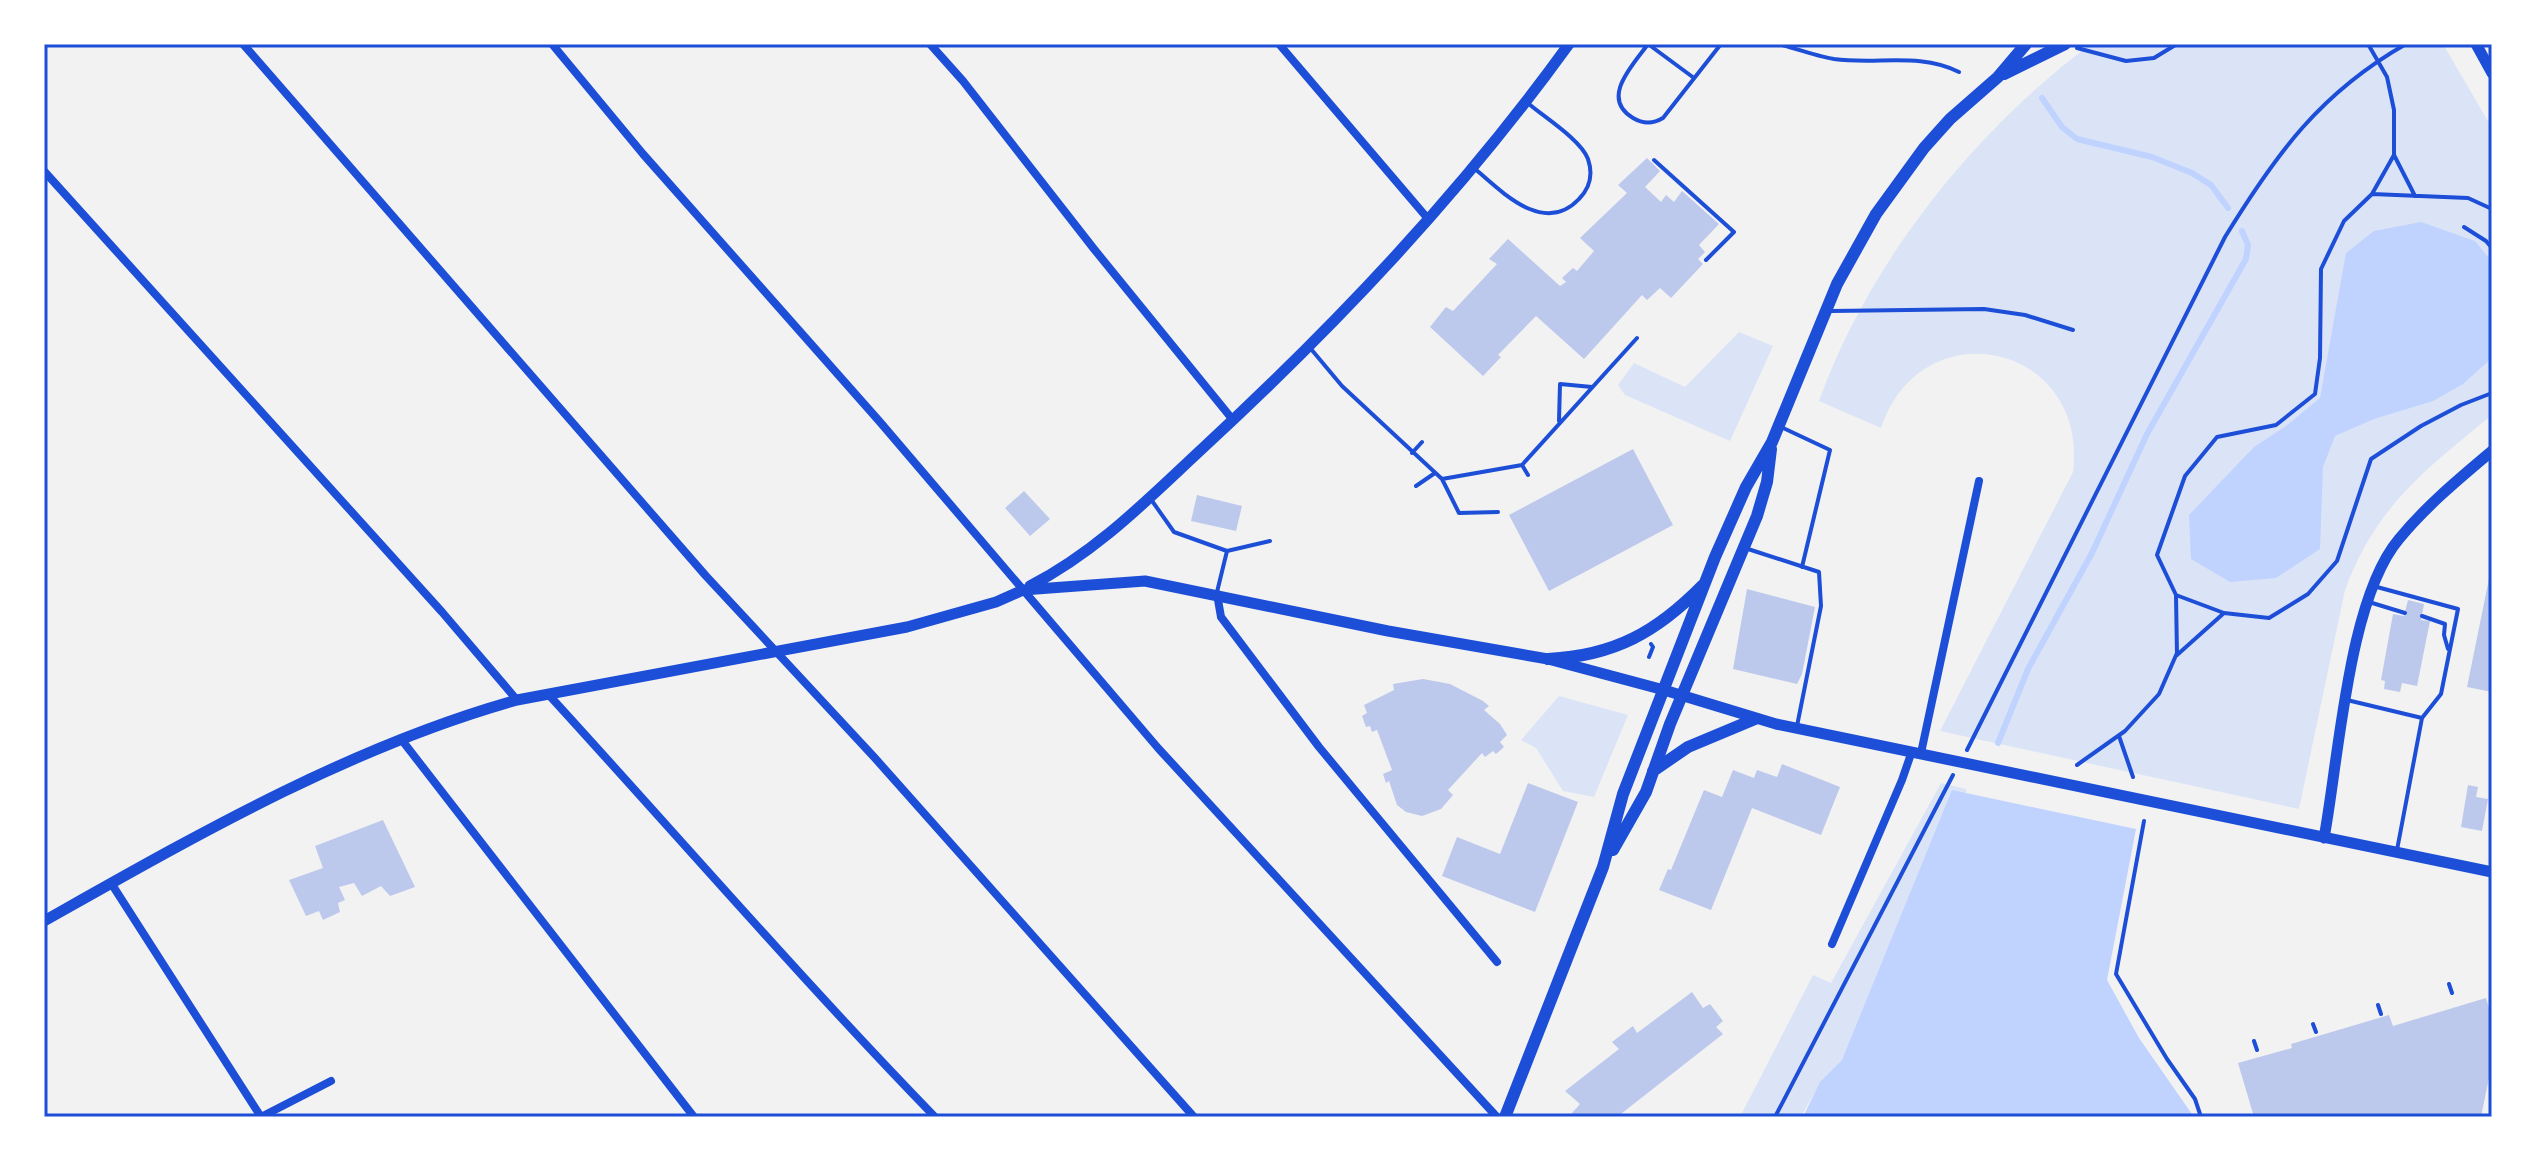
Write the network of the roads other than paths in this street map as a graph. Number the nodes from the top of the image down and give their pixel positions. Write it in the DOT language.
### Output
graph roads {
  1 [pos="243,44"];
  2 [pos="552,44"];
  3 [pos="930,44"];
  4 [pos="1279,44"];
  5 [pos="1569,44"];
  6 [pos="1648,44"];
  7 [pos="1721,44"];
  8 [pos="2026,44"];
  9 [pos="2476,44"];
  10 [pos="2070,46"];
  11 [pos="2492,73"];
  12 [pos="1998,77"];
  13 [pos="1694,78"];
  14 [pos="1527,102"];
  15 [pos="1474,168"];
  16 [pos="44,171"];
  17 [pos="1429,220"];
  18 [pos="1826,311"];
  19 [pos="2073,330"];
  20 [pos="1637,338"];
  21 [pos="1310,347"];
  22 [pos="1592,387"];
  23 [pos="1233,420"];
  24 [pos="1559,424"];
  25 [pos="1778,426"];
  26 [pos="1422,442"];
  27 [pos="1772,442"];
  28 [pos="2492,451"];
  29 [pos="1412,453"];
  30 [pos="1522,465"];
  31 [pos="1435,473"];
  32 [pos="1528,475"];
  33 [pos="1442,479"];
  34 [pos="1979,481"];
  35 [pos="1416,486"];
  36 [pos="1149,497"];
  37 [pos="1498,512"];
  38 [pos="1270,541"];
  39 [pos="1744,547"];
  40 [pos="1227,551"];
  41 [pos="1802,567"];
  42 [pos="1705,583"];
  43 [pos="2373,586"];
  44 [pos="1023,590"];
  45 [pos="1217,594"];
  46 [pos="2368,602"];
  47 [pos="2405,613"];
  48 [pos="2422,616"];
  49 [pos="2449,651"];
  50 [pos="774,652"];
  51 [pos="1548,659"];
  52 [pos="1664,690"];
  53 [pos="548,694"];
  54 [pos="1683,696"];
  55 [pos="517,700"];
  56 [pos="2346,700"];
  57 [pos="2422,718"];
  58 [pos="1755,719"];
  59 [pos="1796,728"];
  60 [pos="401,739"];
  61 [pos="1916,752"];
  62 [pos="1653,771"];
  63 [pos="2324,838"];
  64 [pos="2397,853"];
  65 [pos="1603,867"];
  66 [pos="2492,872"];
  67 [pos="111,883"];
  68 [pos="44,921"];
  69 [pos="1832,944"];
  70 [pos="1497,962"];
  71 [pos="331,1081"];
  72 [pos="261,1117"];
  73 [pos="694,1117"];
  74 [pos="935,1117"];
  75 [pos="1194,1117"];
  76 [pos="1497,1117"];
  77 [pos="1505,1117"];
  1 -- 50 [label="street"];
  2 -- 44 [label="street"];
  3 -- 23 [label="street"];
  4 -- 17 [label="street"];
  5 -- 14 [label="street"];
  6 -- 13 [label="lane"];
  6 -- 13 [label="lane"];
  7 -- 13 [label="lane"];
  8 -- 12 [label="main road"];
  9 -- 11 [label="street"];
  10 -- 12 [label="main road"];
  12 -- 18 [label="main road"];
  14 -- 15 [label="street"];
  14 -- 15 [label="lane"];
  15 -- 17 [label="street"];
  16 -- 55 [label="street"];
  17 -- 21 [label="street"];
  18 -- 19 [label="lane"];
  18 -- 25 [label="main road"];
  20 -- 22 [label="lane"];
  21 -- 23 [label="street"];
  21 -- 29 [label="lane"];
  22 -- 24 [label="lane"];
  22 -- 24 [label="lane"];
  23 -- 36 [label="street"];
  24 -- 30 [label="lane"];
  25 -- 27 [label="main road"];
  25 -- 41 [label="lane"];
  26 -- 29 [label="lane"];
  27 -- 39 [label="main road"];
  27 -- 42 [label="main road"];
  28 -- 43 [label="street"];
  29 -- 31 [label="lane"];
  30 -- 32 [label="lane"];
  30 -- 33 [label="lane"];
  31 -- 33 [label="lane"];
  31 -- 35 [label="lane"];
  33 -- 37 [label="lane"];
  34 -- 61 [label="street"];
  36 -- 40 [label="lane"];
  36 -- 44 [label="street"];
  38 -- 40 [label="lane"];
  39 -- 41 [label="lane"];
  39 -- 54 [label="main road"];
  40 -- 45 [label="lane"];
  41 -- 59 [label="lane"];
  42 -- 51 [label="main road"];
  42 -- 52 [label="main road"];
  43 -- 46 [label="street"];
  43 -- 49 [label="lane"];
  44 -- 45 [label="street"];
  44 -- 50 [label="street"];
  44 -- 76 [label="street"];
  45 -- 51 [label="street"];
  45 -- 70 [label="street"];
  46 -- 47 [label="lane"];
  46 -- 56 [label="street"];
  48 -- 49 [label="lane"];
  49 -- 57 [label="lane"];
  50 -- 53 [label="street"];
  50 -- 75 [label="street"];
  51 -- 52 [label="street"];
  52 -- 54 [label="street"];
  52 -- 65 [label="main road"];
  53 -- 55 [label="street"];
  53 -- 74 [label="street"];
  54 -- 58 [label="street"];
  54 -- 62 [label="main road"];
  55 -- 60 [label="street"];
  56 -- 57 [label="lane"];
  56 -- 63 [label="street"];
  57 -- 64 [label="lane"];
  58 -- 59 [label="street"];
  58 -- 62 [label="main road"];
  59 -- 61 [label="street"];
  60 -- 67 [label="street"];
  60 -- 73 [label="street"];
  61 -- 63 [label="street"];
  61 -- 69 [label="street"];
  62 -- 65 [label="main road"];
  63 -- 64 [label="street"];
  64 -- 66 [label="street"];
  65 -- 77 [label="main road"];
  67 -- 68 [label="street"];
  67 -- 72 [label="street"];
  71 -- 72 [label="street"];
}
